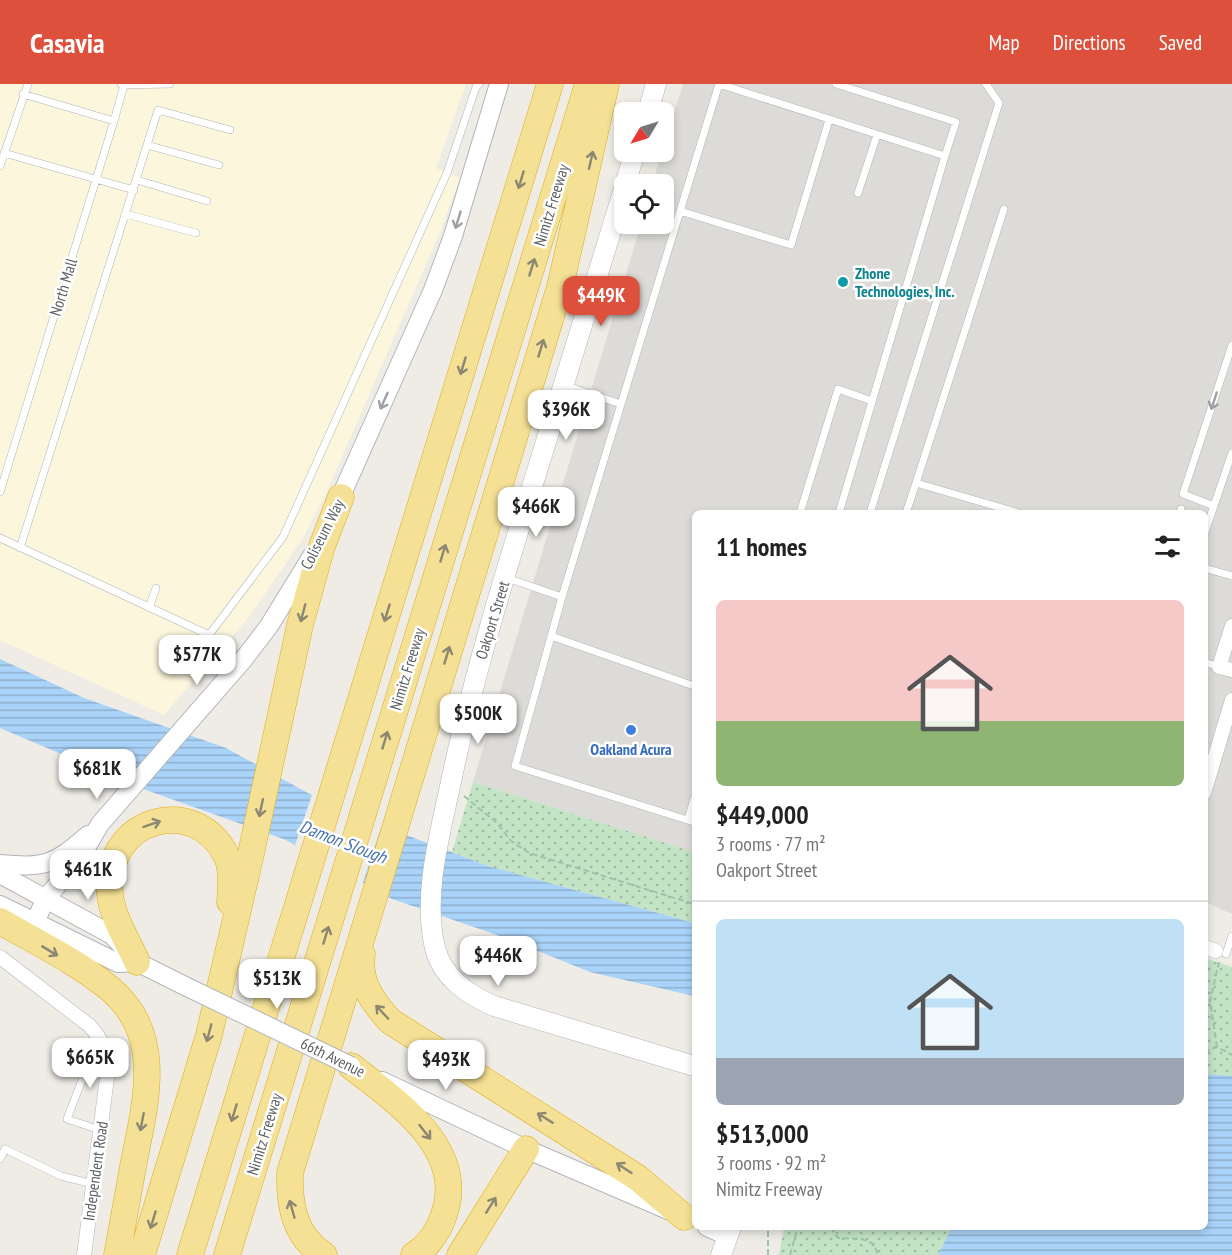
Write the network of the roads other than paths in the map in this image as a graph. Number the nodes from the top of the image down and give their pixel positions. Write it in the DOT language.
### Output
graph roads {
  1 [pos="28,84"];
  2 [pos="124,84"];
  3 [pos="170,84"];
  4 [pos="466,84"];
  5 [pos="499,84"];
  6 [pos="550,84"];
  7 [pos="588,84"];
  8 [pos="606,84"];
  9 [pos="656,84"];
  10 [pos="719,84"];
  11 [pos="836,84"];
  12 [pos="986,84"];
  13 [pos="478,86"];
  14 [pos="23,94"];
  15 [pos="651,102"];
  16 [pos="829,120"];
  17 [pos="114,121"];
  18 [pos="230,130"];
  19 [pos="877,135"];
  20 [pos="147,144"];
  21 [pos="4,153"];
  22 [pos="945,156"];
  23 [pos="219,165"];
  24 [pos="0,166"];
  25 [pos="137,180"];
  26 [pos="96,181"];
  27 [pos="134,190"];
  28 [pos="858,193"];
  29 [pos="207,201"];
  30 [pos="1004,209"];
  31 [pos="680,211"];
  32 [pos="126,214"];
  33 [pos="614,223"];
  34 [pos="196,233"];
  35 [pos="1232,345"];
  36 [pos="564,385"];
  37 [pos="872,401"];
  38 [pos="621,404"];
  39 [pos="1232,453"];
  40 [pos="916,483"];
  41 [pos="0,492"];
  42 [pos="341,497"];
  43 [pos="1214,506"];
  44 [pos="801,510"];
  45 [pos="840,510"];
  46 [pos="871,510"];
  47 [pos="907,510"];
  48 [pos="1008,510"];
  49 [pos="1208,523"];
  50 [pos="0,538"];
  51 [pos="20,548"];
  52 [pos="1208,569"];
  53 [pos="1232,576"];
  54 [pos="504,577"];
  55 [pos="156,588"];
  56 [pos="562,597"];
  57 [pos="149,608"];
  58 [pos="1232,626"];
  59 [pos="551,636"];
  60 [pos="1208,663"];
  61 [pos="1226,668"];
  62 [pos="692,685"];
  63 [pos="1232,700"];
  64 [pos="1208,779"];
  65 [pos="691,821"];
  66 [pos="100,824"];
  67 [pos="0,864"];
  68 [pos="0,874"];
  69 [pos="46,898"];
  70 [pos="0,905"];
  71 [pos="368,912"];
  72 [pos="0,921"];
  73 [pos="35,922"];
  74 [pos="1232,936"];
  75 [pos="1220,952"];
  76 [pos="228,956"];
  77 [pos="0,957"];
  78 [pos="137,962"];
  79 [pos="108,1063"];
  80 [pos="692,1065"];
  81 [pos="351,1066"];
  82 [pos="100,1130"];
  83 [pos="2,1146"];
  84 [pos="526,1149"];
  85 [pos="0,1159"];
  86 [pos="93,1184"];
  87 [pos="692,1220"];
  88 [pos="692,1221"];
  89 [pos="730,1231"];
  90 [pos="84,1255"];
  91 [pos="117,1255"];
  92 [pos="142,1255"];
  93 [pos="190,1255"];
  94 [pos="227,1255"];
  95 [pos="324,1255"];
  96 [pos="414,1255"];
  97 [pos="460,1255"];
  98 [pos="721,1255"];
  1 -- 14 [label="lane"];
  2 -- 3 [label="lane"];
  2 -- 17 [label="lane, North Mall"];
  4 -- 13 [label="lane"];
  5 -- 42 [label="street, Coliseum Way, one-way"];
  6 -- 93 [label="highway, one-way"];
  94 -- 7 [label="highway, Nimitz Freeway, one-way"];
  71 -- 8 [label="highway, one-way"];
  9 -- 15 [label="main road"];
  10 -- 16 [label="lane"];
  10 -- 31 [label="lane"];
  11 -- 22 [label="lane"];
  12 -- 46 [label="lane"];
  13 -- 57 [label="lane"];
  14 -- 17 [label="lane"];
  14 -- 21 [label="lane"];
  16 -- 19 [label="lane"];
  16 -- 31 [label="lane"];
  17 -- 26 [label="lane, North Mall"];
  18 -- 20 [label="lane"];
  19 -- 22 [label="lane"];
  19 -- 28 [label="lane"];
  20 -- 23 [label="lane"];
  20 -- 25 [label="lane"];
  21 -- 24 [label="lane"];
  21 -- 26 [label="lane"];
  22 -- 37 [label="lane"];
  25 -- 27 [label="lane"];
  25 -- 29 [label="lane"];
  26 -- 27 [label="lane"];
  26 -- 41 [label="lane, North Mall"];
  27 -- 32 [label="lane"];
  30 -- 40 [label="lane"];
  31 -- 38 [label="lane"];
  32 -- 34 [label="lane"];
  32 -- 51 [label="lane"];
  33 -- 36 [label="main road, Oakport Street"];
  35 -- 43 [label="lane, one-way"];
  36 -- 38 [label="lane"];
  36 -- 54 [label="main road, Oakport Street"];
  37 -- 44 [label="lane"];
  37 -- 45 [label="lane"];
  38 -- 56 [label="lane"];
  39 -- 43 [label="lane"];
  40 -- 47 [label="lane"];
  40 -- 48 [label="lane"];
  42 -- 66 [label="street, Coliseum Way"];
  42 -- 76 [label="highway, one-way"];
  43 -- 49 [label="lane"];
  50 -- 51 [label="lane"];
  51 -- 57 [label="lane"];
  52 -- 53 [label="lane"];
  54 -- 56 [label="lane"];
  54 -- 80 [label="main road, Oakport Street"];
  55 -- 57 [label="lane"];
  56 -- 59 [label="lane"];
  58 -- 61 [label="street"];
  59 -- 62 [label="lane"];
  59 -- 65 [label="lane"];
  60 -- 61 [label="lane"];
  63 -- 64 [label="street"];
  66 -- 67 [label="street"];
  66 -- 69 [label="street, Coliseum Way"];
  68 -- 69 [label="street, 66th Avenue"];
  69 -- 73 [label="street, Coliseum Way"];
  69 -- 78 [label="street, 66th Avenue"];
  70 -- 73 [label="street, 66th Avenue"];
  87 -- 71 [label="highway, one-way"];
  95 -- 71 [label="highway, one-way"];
  72 -- 91 [label="highway, one-way"];
  73 -- 78 [label="street, 66th Avenue"];
  74 -- 75 [label="lane"];
  78 -- 76 [label="highway, one-way"];
  76 -- 92 [label="highway, one-way"];
  77 -- 79 [label="street, Independent Road"];
  78 -- 81 [label="street, 66th Avenue, bridge"];
  79 -- 82 [label="street, Independent Road"];
  79 -- 82 [label="lane"];
  81 -- 84 [label="street, 66th Avenue"];
  81 -- 96 [label="highway, one-way"];
  82 -- 86 [label="street, Independent Road"];
  83 -- 85 [label="lane"];
  83 -- 86 [label="lane"];
  84 -- 88 [label="street, 66th Avenue"];
  97 -- 84 [label="highway, one-way"];
  86 -- 90 [label="street, Independent Road"];
  89 -- 98 [label="main road"];
}
